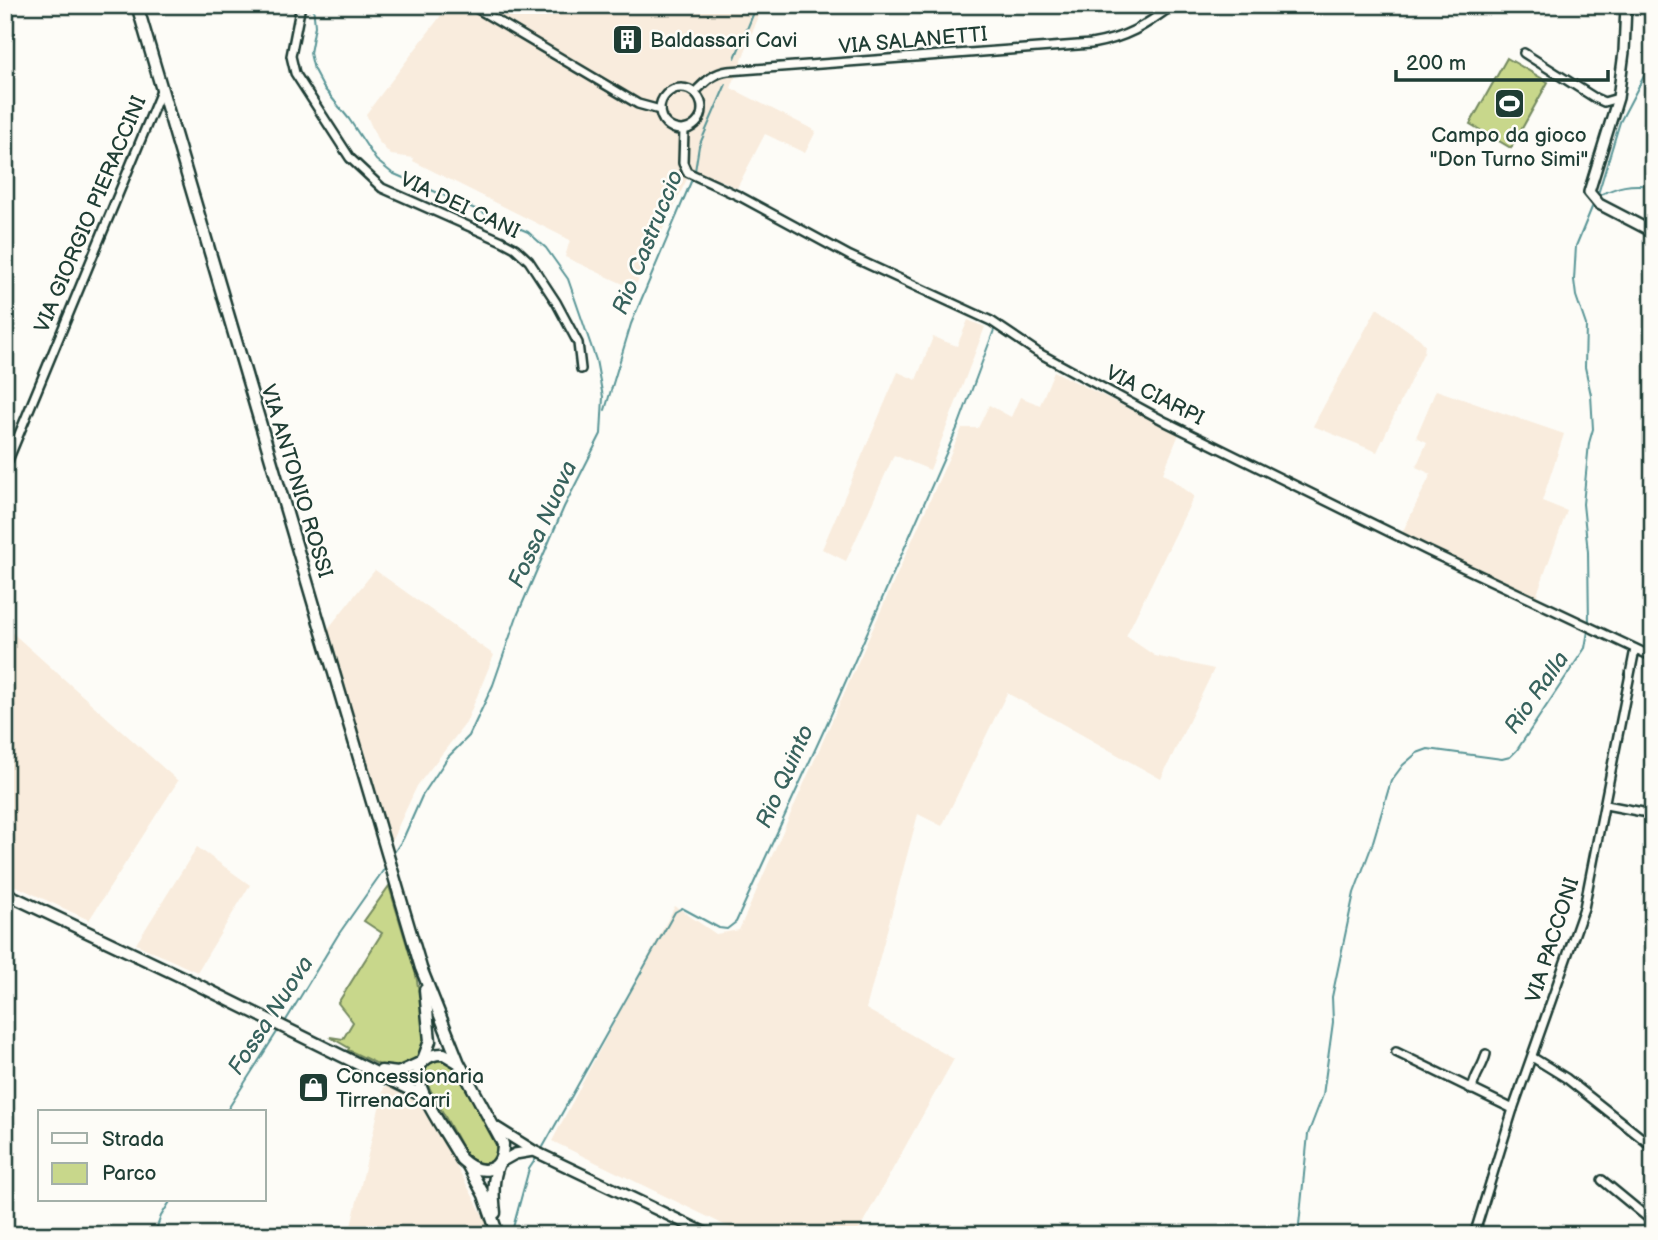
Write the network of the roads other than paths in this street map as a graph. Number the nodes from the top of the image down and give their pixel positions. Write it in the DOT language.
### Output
graph roads {
  1 [pos="137,5"];
  2 [pos="301,5"];
  3 [pos="471,5"];
  4 [pos="1173,5"];
  5 [pos="1626,5"];
  6 [pos="1524,53"];
  7 [pos="161,91"];
  8 [pos="695,92"];
  9 [pos="1618,98"];
  10 [pos="660,110"];
  11 [pos="684,130"];
  12 [pos="1653,232"];
  13 [pos="581,369"];
  14 [pos="5,468"];
  15 [pos="1635,649"];
  16 [pos="1653,657"];
  17 [pos="1606,805"];
  18 [pos="1653,814"];
  19 [pos="1653,832"];
  20 [pos="1653,838"];
  21 [pos="5,893"];
  22 [pos="421,968"];
  23 [pos="1396,1052"];
  24 [pos="1486,1054"];
  25 [pos="1532,1057"];
  26 [pos="422,1062"];
  27 [pos="459,1063"];
  28 [pos="364,1066"];
  29 [pos="1472,1090"];
  30 [pos="427,1098"];
  31 [pos="1513,1109"];
  32 [pos="494,1126"];
  33 [pos="1653,1147"];
  34 [pos="534,1151"];
  35 [pos="499,1163"];
  36 [pos="468,1166"];
  37 [pos="1602,1180"];
  38 [pos="1653,1222"];
  39 [pos="497,1231"];
  40 [pos="710,1235"];
  41 [pos="1474,1235"];
  1 -- 7 [label="main road, VIA ANTONIO ROSSI"];
  2 -- 13 [label="street, VIA DEI CANI"];
  3 -- 10 [label="street"];
  4 -- 8 [label="street, VIA SALANETTI"];
  5 -- 9 [label="street"];
  6 -- 9 [label="street"];
  7 -- 14 [label="street, VIA GIORGIO PIERACCINI"];
  7 -- 22 [label="main road, VIA ANTONIO ROSSI"];
  8 -- 10 [label="street"];
  8 -- 11 [label="street"];
  9 -- 12 [label="street"];
  10 -- 11 [label="street"];
  11 -- 15 [label="street, VIA CIARPI"];
  15 -- 16 [label="street, VIA CIARPI"];
  15 -- 17 [label="street, VIA PACCONI"];
  17 -- 18 [label="street"];
  17 -- 25 [label="street, VIA PACCONI"];
  19 -- 20 [label="street"];
  21 -- 28 [label="main road"];
  22 -- 26 [label="main road"];
  22 -- 27 [label="main road"];
  23 -- 29 [label="street"];
  24 -- 29 [label="street"];
  25 -- 31 [label="street, VIA PACCONI"];
  25 -- 33 [label="street"];
  26 -- 27 [label="main road"];
  26 -- 28 [label="main road"];
  26 -- 30 [label="main road"];
  27 -- 32 [label="main road"];
  28 -- 30 [label="main road"];
  29 -- 31 [label="street"];
  30 -- 36 [label="main road"];
  31 -- 41 [label="street, VIA PACCONI"];
  32 -- 34 [label="street"];
  32 -- 35 [label="main road"];
  34 -- 35 [label="street"];
  34 -- 40 [label="street"];
  35 -- 36 [label="main road"];
  35 -- 39 [label="main road"];
  36 -- 39 [label="main road"];
  37 -- 38 [label="street"];
}
